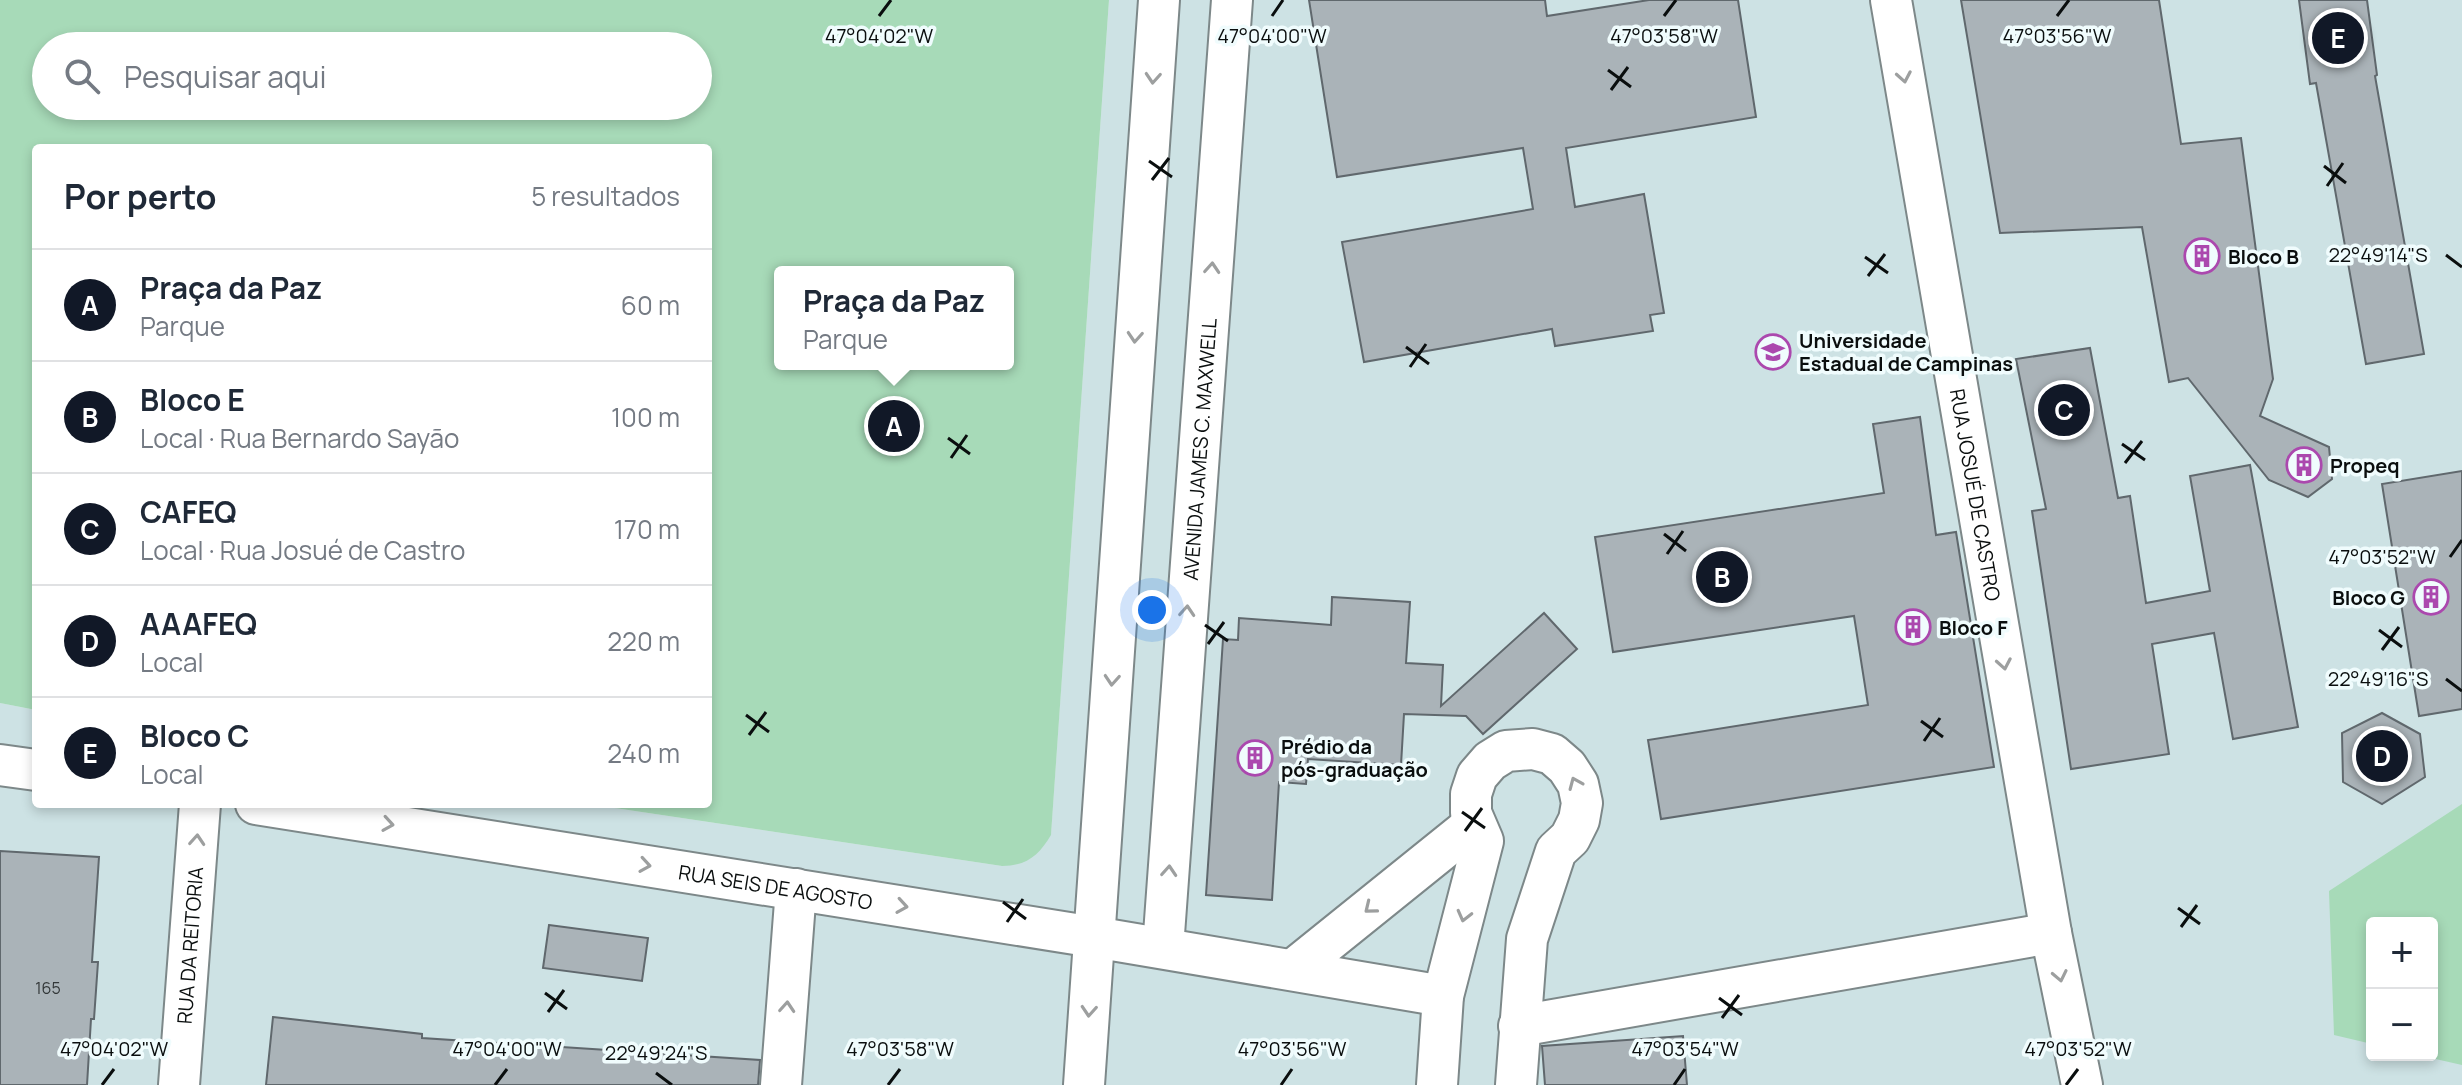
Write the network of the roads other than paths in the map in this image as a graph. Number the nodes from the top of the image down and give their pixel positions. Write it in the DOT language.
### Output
graph roads {
  1 [pos="1159,0"];
  2 [pos="1232,0"];
  3 [pos="1891,0"];
  4 [pos="0,765"];
  5 [pos="32,769"];
  6 [pos="200,808"];
  7 [pos="281,808"];
  8 [pos="1479,832"];
  9 [pos="796,889"];
  10 [pos="2051,933"];
  11 [pos="1094,937"];
  12 [pos="1163,948"];
  13 [pos="1294,969"];
  14 [pos="1443,996"];
  15 [pos="1519,1026"];
  16 [pos="179,1085"];
  17 [pos="781,1085"];
  18 [pos="1084,1085"];
  19 [pos="1437,1085"];
  20 [pos="1516,1085"];
  21 [pos="2082,1085"];
  1 -- 11 [label="street, one-way"];
  12 -- 2 [label="street, AVENIDA JAMES C. MAXWELL, one-way"];
  3 -- 10 [label="street, RUA JOSUÉ DE CASTRO, one-way"];
  4 -- 5 [label="street"];
  16 -- 6 [label="street, RUA DA REITORIA, one-way"];
  7 -- 9 [label="street, RUA SEIS DE AGOSTO, one-way"];
  8 -- 13 [label="street, one-way"];
  8 -- 14 [label="street, one-way"];
  15 -- 8 [label="street, one-way"];
  9 -- 11 [label="street, RUA SEIS DE AGOSTO, one-way"];
  17 -- 9 [label="street, one-way"];
  10 -- 15 [label="street"];
  10 -- 21 [label="street, RUA JOSUÉ DE CASTRO, one-way"];
  11 -- 12 [label="street, RUA SEIS DE AGOSTO"];
  11 -- 18 [label="street, one-way"];
  12 -- 13 [label="street, RUA SEIS DE AGOSTO"];
  13 -- 14 [label="street, RUA SEIS DE AGOSTO"];
  14 -- 19 [label="street"];
  15 -- 20 [label="street"];
}
